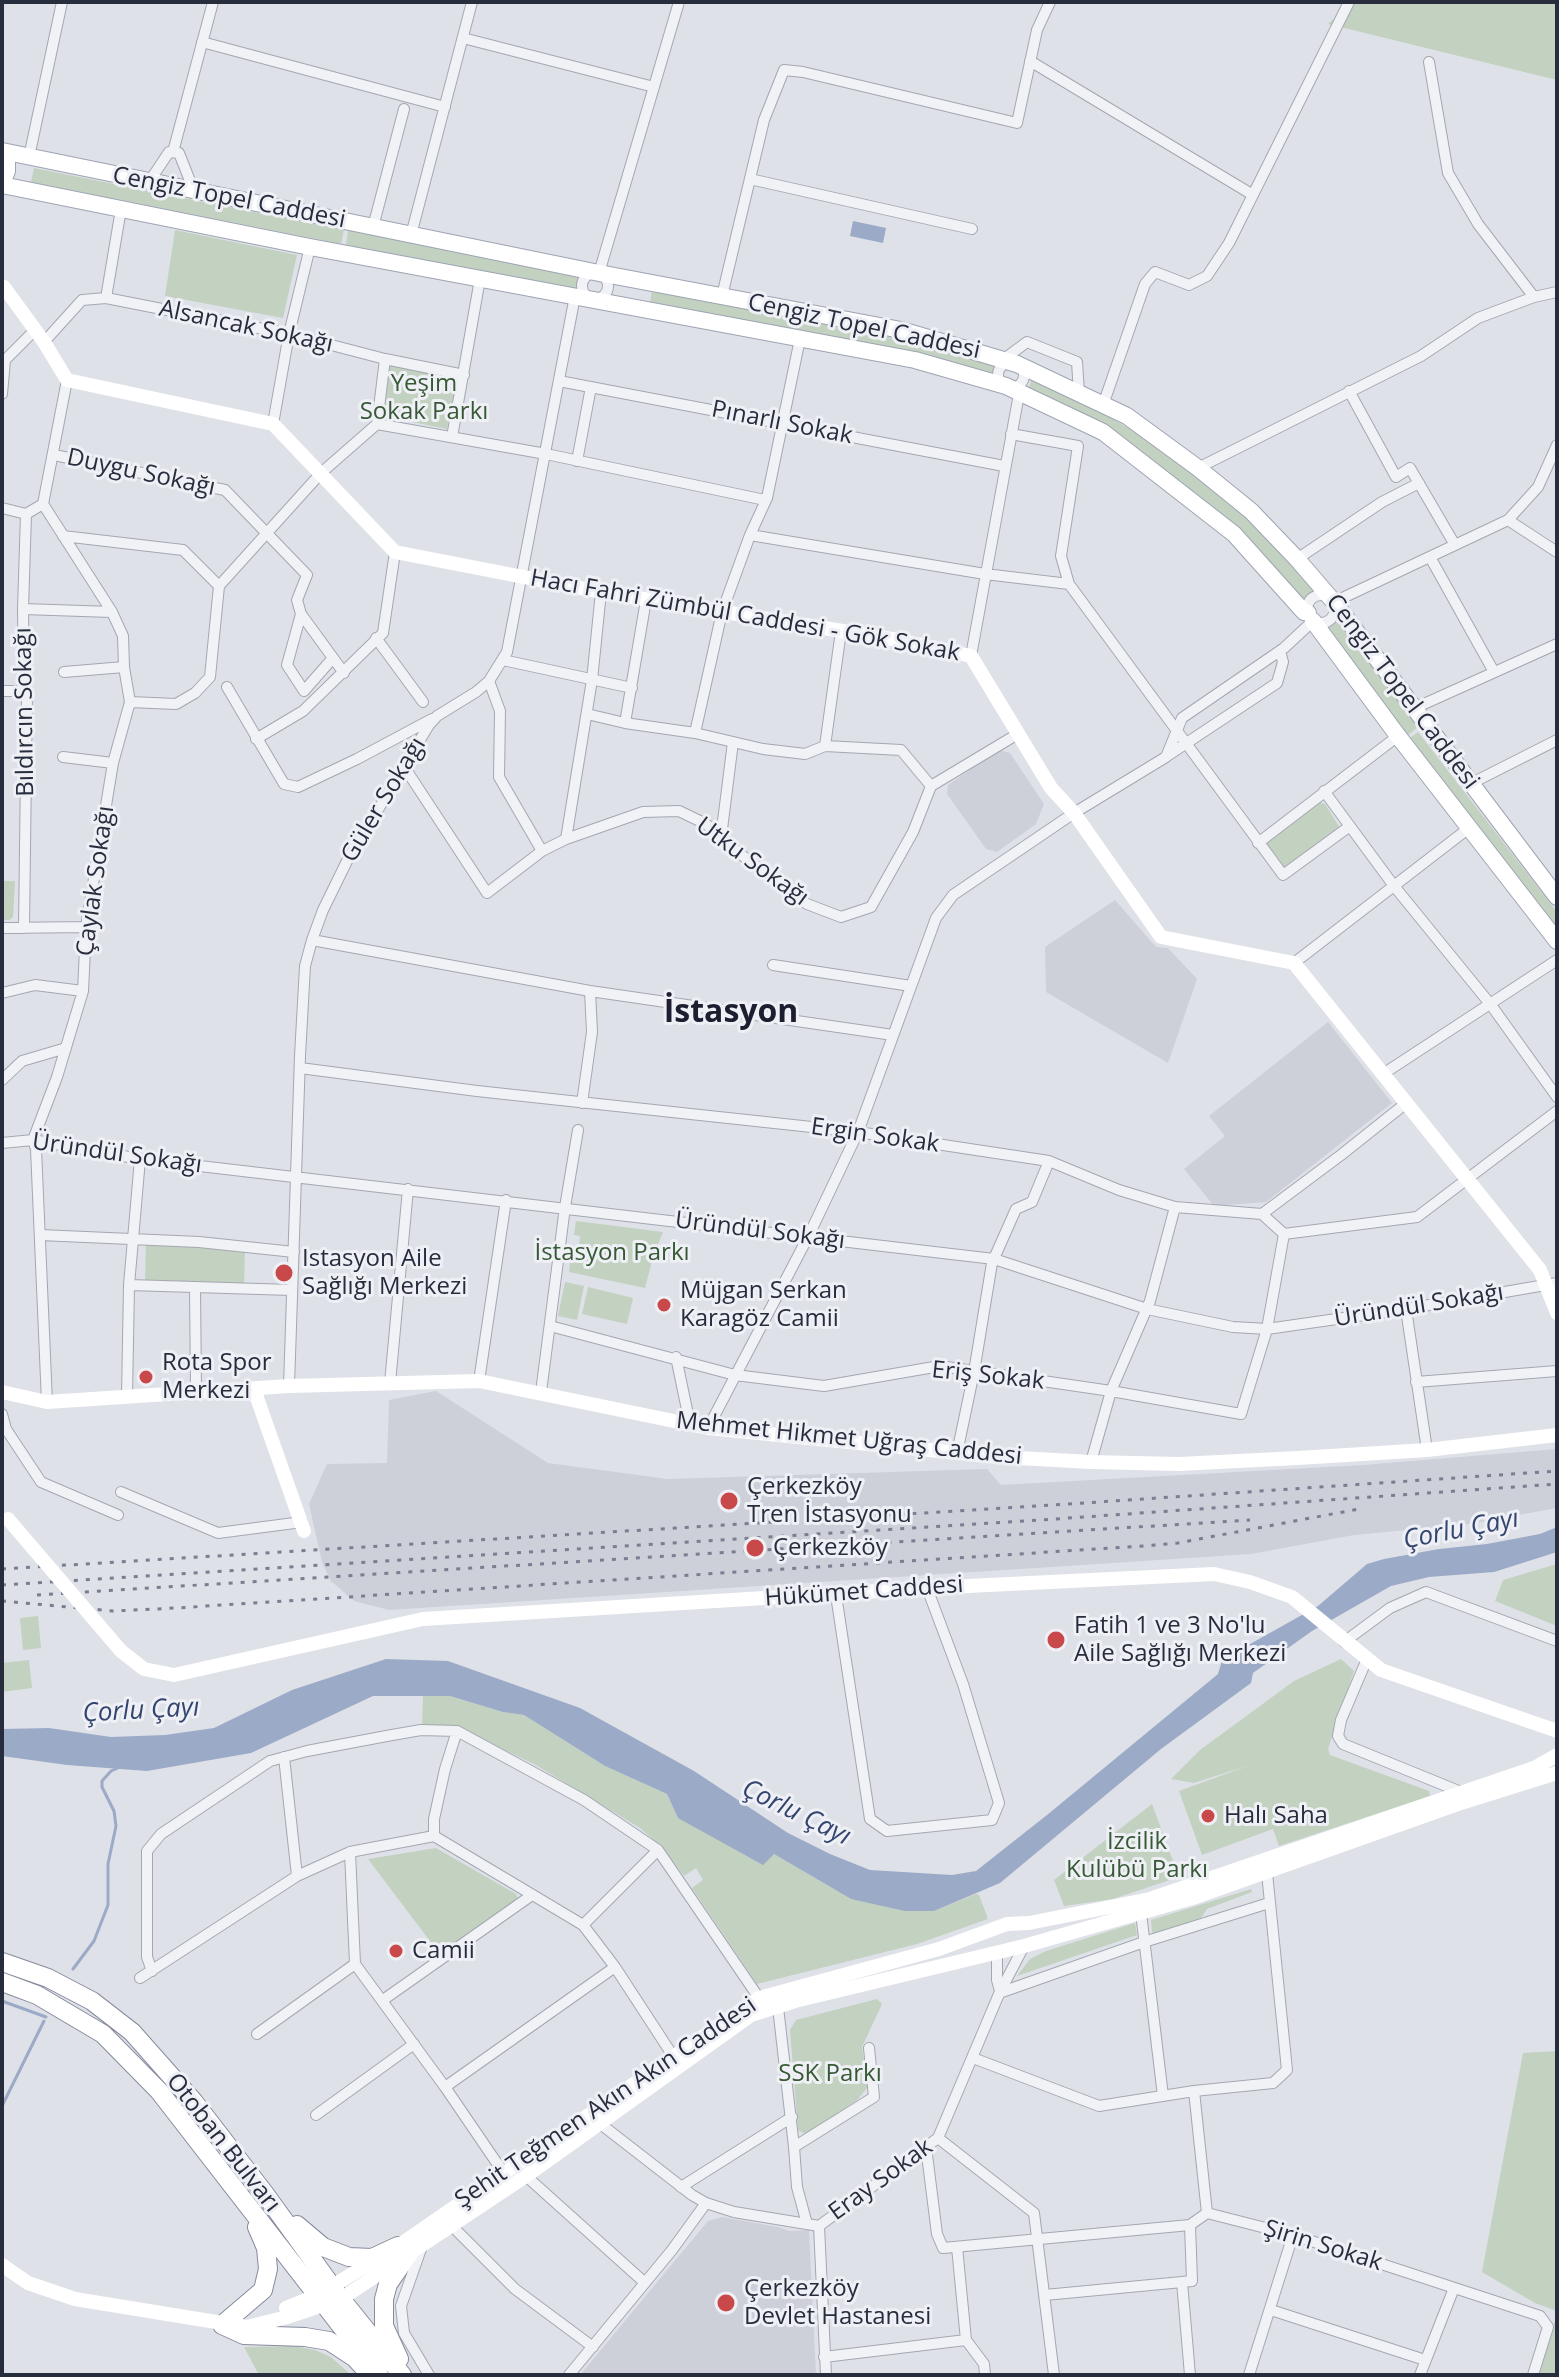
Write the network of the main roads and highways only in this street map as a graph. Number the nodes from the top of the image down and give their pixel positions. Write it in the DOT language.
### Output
graph roads {
  1 [pos="5,152"];
  2 [pos="2,185"];
  3 [pos="3,287"];
  4 [pos="1557,897"];
  5 [pos="1557,941"];
  6 [pos="1552,1285"];
  7 [pos="1557,1313"];
  8 [pos="256,1388"];
  9 [pos="2,1392"];
  10 [pos="1557,1435"];
  11 [pos="5,1516"];
  12 [pos="303,1526"];
  13 [pos="1554,1733"];
  14 [pos="1557,1755"];
  15 [pos="1557,1773"];
  16 [pos="1007,1924"];
  17 [pos="1024,1946"];
  18 [pos="997,1953"];
  19 [pos="2,1962"];
  20 [pos="2,1982"];
  21 [pos="265,2194"];
  22 [pos="249,2210"];
  23 [pos="409,2249"];
  24 [pos="2,2265"];
  25 [pos="329,2296"];
  26 [pos="222,2325"];
  27 [pos="370,2375"];
  28 [pos="379,2375"];
  29 [pos="402,2375"];
  30 [pos="408,2375"];
  1 -- 2 [label="main road"];
  1 -- 4 [label="main road, Cengiz Topel Caddesi"];
  2 -- 5 [label="main road, Cengiz Topel Caddesi"];
  3 -- 6 [label="main road, Hacı Fahri Zümbül Caddesi - Gök Sokak"];
  6 -- 7 [label="main road"];
  8 -- 9 [label="main road, Mehmet Hikmet Uğraş Caddesi"];
  8 -- 10 [label="main road, Mehmet Hikmet Uğraş Caddesi"];
  8 -- 12 [label="main road"];
  11 -- 13 [label="main road, Hükümet Caddesi, bridge"];
  14 -- 16 [label="main road, Şehit Teğmen Akın Akın Caddesi"];
  15 -- 17 [label="main road"];
  16 -- 17 [label="main road"];
  16 -- 18 [label="main road"];
  16 -- 23 [label="main road, Şehit Teğmen Akın Akın Caddesi"];
  17 -- 18 [label="main road, Şehit Teğmen Akın Akın Caddesi"];
  18 -- 23 [label="main road, Şehit Teğmen Akın Akın Caddesi"];
  19 -- 21 [label="highway, Otoban Bulvarı"];
  20 -- 22 [label="highway"];
  21 -- 23 [label="highway"];
  21 -- 25 [label="highway, Otoban Bulvarı"];
  22 -- 25 [label="highway"];
  22 -- 26 [label="highway"];
  23 -- 25 [label="main road, Şehit Teğmen Akın Akın Caddesi"];
  23 -- 30 [label="highway"];
  24 -- 26 [label="main road"];
  25 -- 26 [label="main road, Şehit Teğmen Akın Akın Caddesi"];
  25 -- 28 [label="highway, Otoban Bulvarı"];
  25 -- 29 [label="highway, Otoban Bulvarı"];
  26 -- 27 [label="highway"];
}
